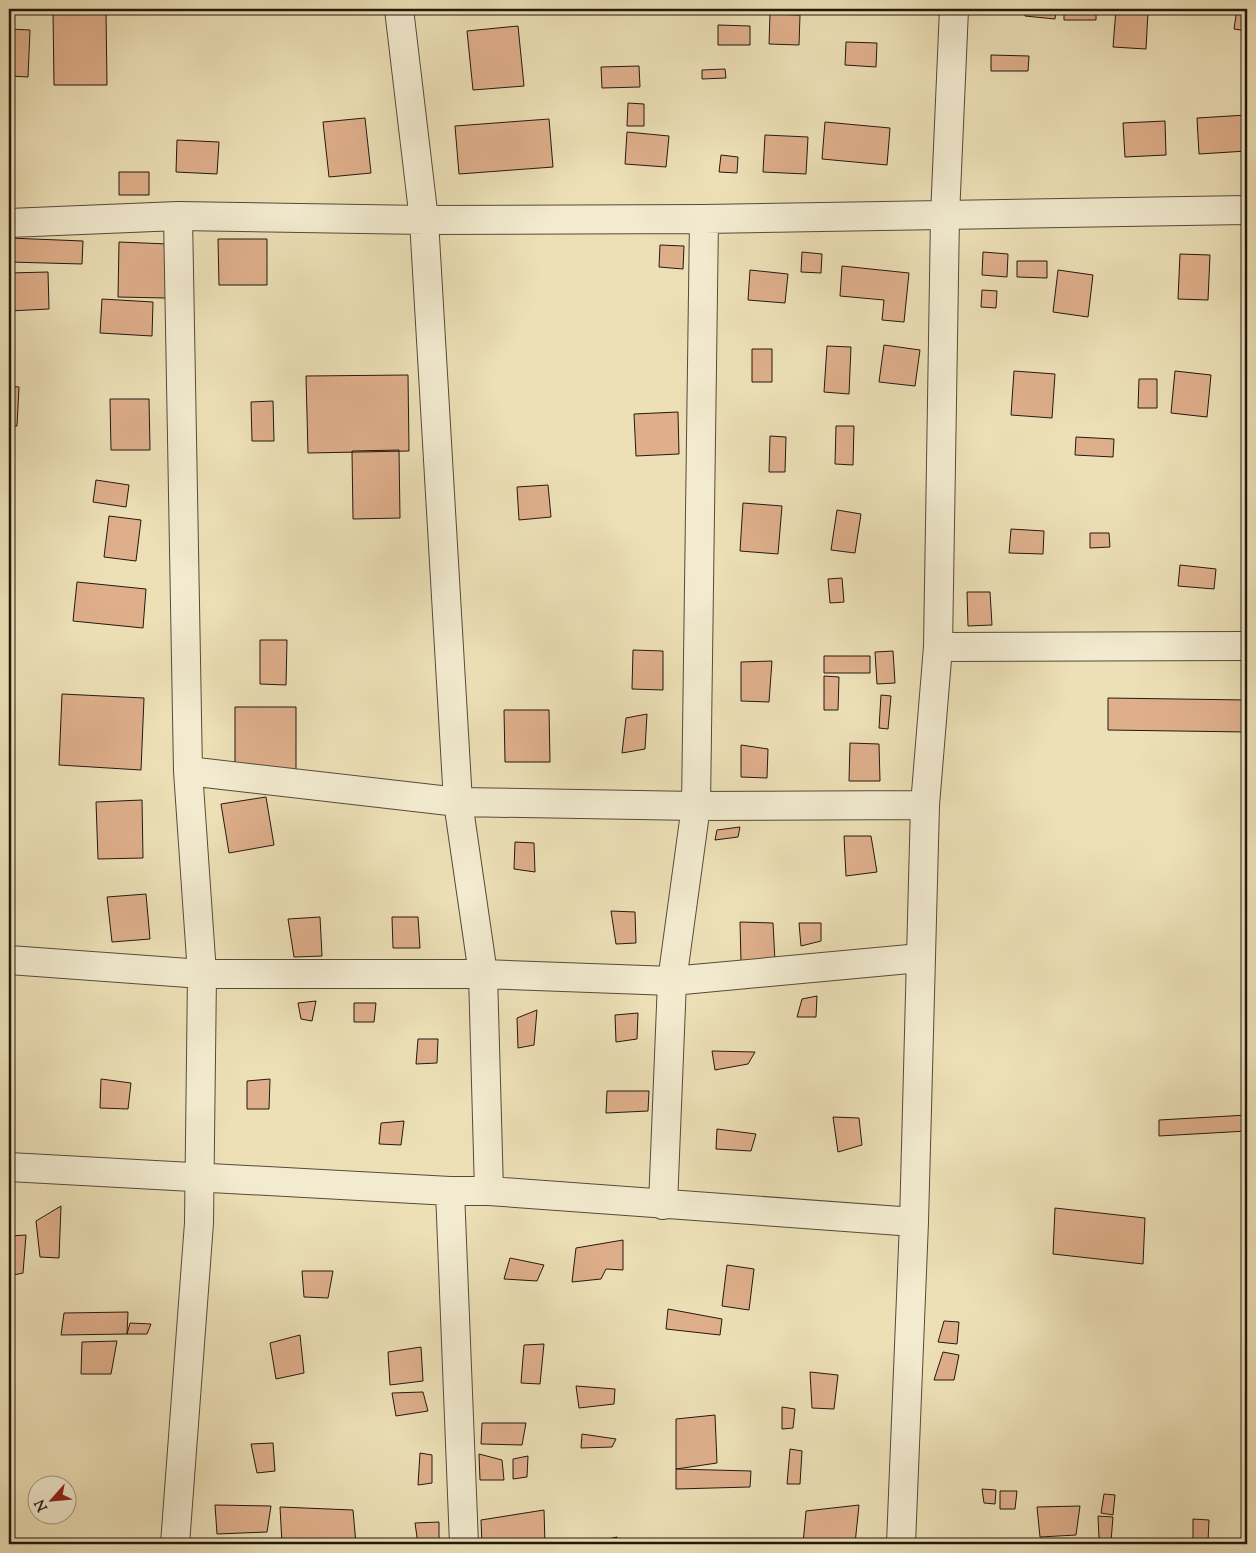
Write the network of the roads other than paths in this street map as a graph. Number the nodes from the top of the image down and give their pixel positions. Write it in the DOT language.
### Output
graph roads {
  1 [pos="399,9"];
  2 [pos="954,9"];
  3 [pos="1247,210"];
  4 [pos="178,216"];
  5 [pos="945,216"];
  6 [pos="704,219"];
  7 [pos="424,220"];
  8 [pos="9,223"];
  9 [pos="1247,646"];
  10 [pos="938,647"];
  11 [pos="188,771"];
  12 [pos="458,802"];
  13 [pos="925,805"];
  14 [pos="696,806"];
  15 [pos="920,958"];
  16 [pos="9,960"];
  17 [pos="202,974"];
  18 [pos="483,974"];
  19 [pos="672,981"];
  20 [pos="9,1167"];
  21 [pos="200,1176"];
  22 [pos="450,1191"];
  23 [pos="489,1191"];
  24 [pos="663,1205"];
  25 [pos="914,1222"];
  26 [pos="175,1544"];
  27 [pos="464,1544"];
  28 [pos="901,1544"];
  1 -- 7 [label="street"];
  2 -- 5 [label="street"];
  3 -- 5 [label="street"];
  4 -- 7 [label="street"];
  4 -- 8 [label="street"];
  4 -- 11 [label="street"];
  5 -- 6 [label="street"];
  5 -- 10 [label="street"];
  6 -- 7 [label="street"];
  6 -- 14 [label="street"];
  7 -- 12 [label="street"];
  9 -- 10 [label="street"];
  10 -- 13 [label="street"];
  11 -- 12 [label="street"];
  11 -- 17 [label="street"];
  12 -- 14 [label="street"];
  12 -- 18 [label="street"];
  13 -- 14 [label="street"];
  13 -- 15 [label="street"];
  14 -- 19 [label="street"];
  15 -- 19 [label="street"];
  15 -- 25 [label="street"];
  16 -- 17 [label="street"];
  17 -- 18 [label="street"];
  17 -- 21 [label="street"];
  18 -- 19 [label="street"];
  18 -- 23 [label="street"];
  19 -- 24 [label="street"];
  20 -- 21 [label="street"];
  21 -- 22 [label="street"];
  21 -- 26 [label="street"];
  22 -- 23 [label="street"];
  22 -- 27 [label="street"];
  23 -- 24 [label="street"];
  24 -- 25 [label="street"];
  25 -- 28 [label="street"];
}
